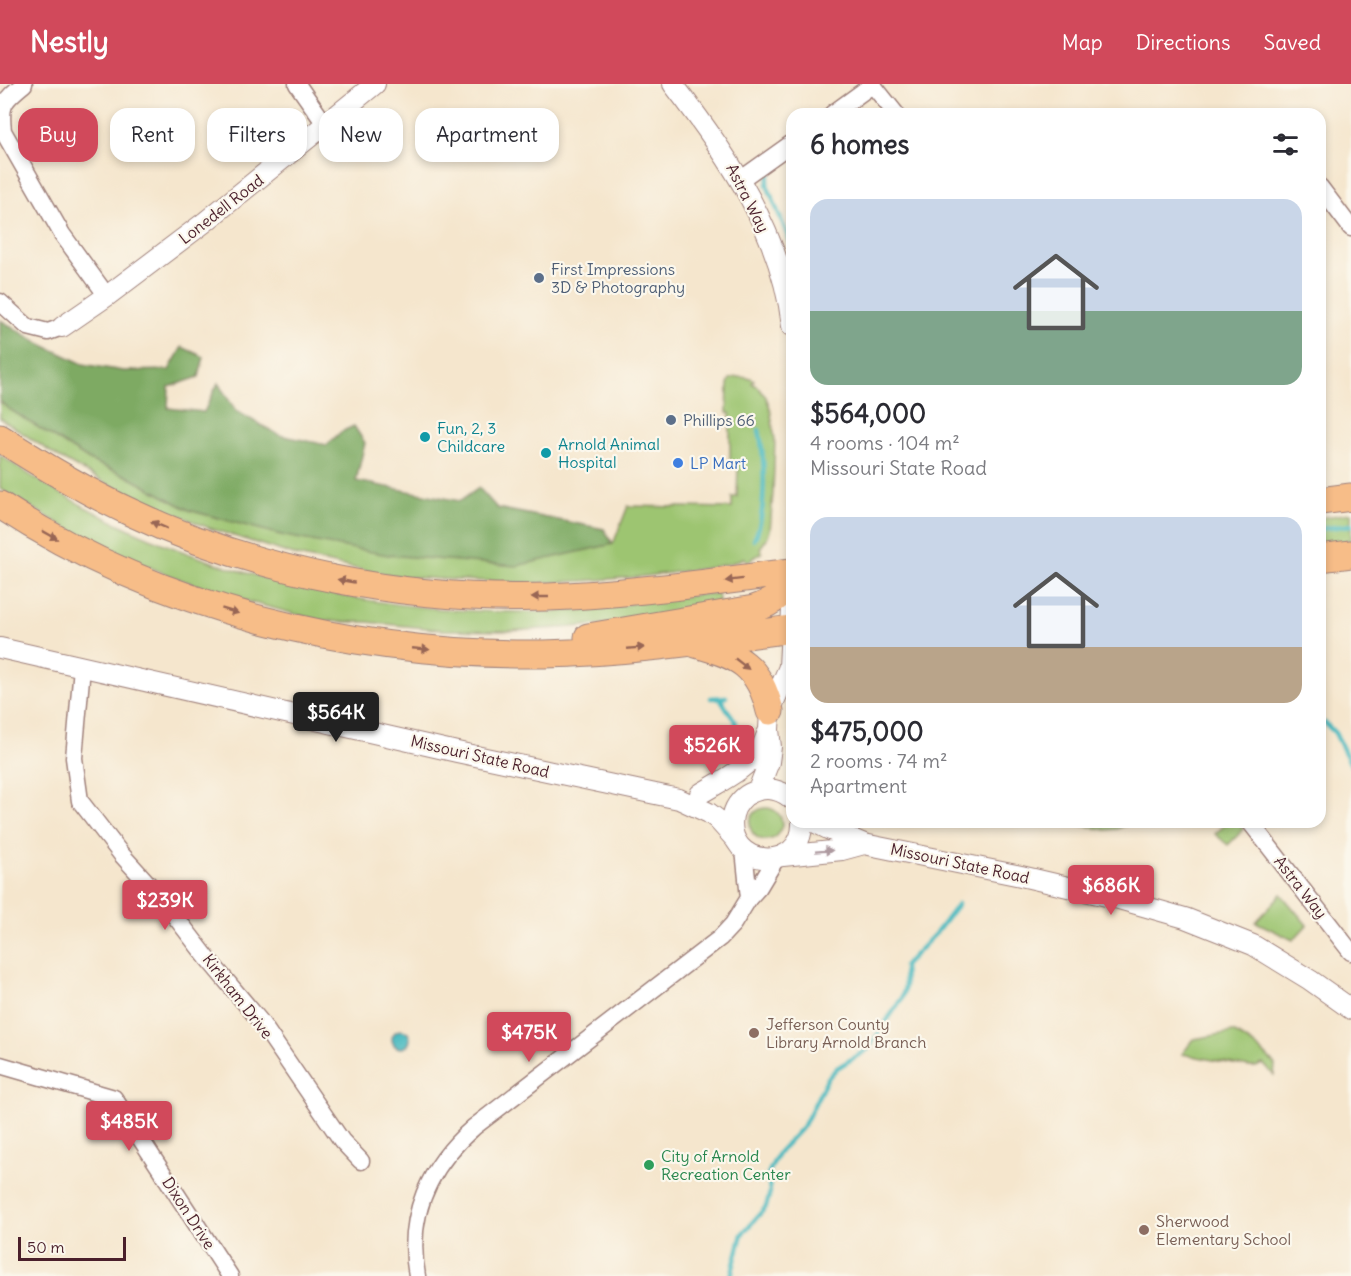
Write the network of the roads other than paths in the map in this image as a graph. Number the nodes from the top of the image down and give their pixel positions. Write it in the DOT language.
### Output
graph roads {
  1 [pos="24,84"];
  2 [pos="297,84"];
  3 [pos="375,84"];
  4 [pos="673,84"];
  5 [pos="872,84"];
  6 [pos="345,108"];
  7 [pos="840,108"];
  8 [pos="891,108"];
  9 [pos="319,115"];
  10 [pos="319,129"];
  11 [pos="786,147"];
  12 [pos="740,180"];
  13 [pos="1326,195"];
  14 [pos="1351,228"];
  15 [pos="786,294"];
  16 [pos="107,296"];
  17 [pos="0,302"];
  18 [pos="62,327"];
  19 [pos="0,438"];
  20 [pos="1351,497"];
  21 [pos="1326,500"];
  22 [pos="0,506"];
  23 [pos="1351,554"];
  24 [pos="1326,557"];
  25 [pos="786,575"];
  26 [pos="786,587"];
  27 [pos="786,625"];
  28 [pos="690,642"];
  29 [pos="0,648"];
  30 [pos="492,654"];
  31 [pos="81,667"];
  32 [pos="786,683"];
  33 [pos="769,721"];
  34 [pos="755,791"];
  35 [pos="700,794"];
  36 [pos="786,795"];
  37 [pos="679,799"];
  38 [pos="802,828"];
  39 [pos="826,828"];
  40 [pos="1255,828"];
  41 [pos="864,844"];
  42 [pos="740,845"];
  43 [pos="780,856"];
  44 [pos="749,898"];
  45 [pos="1351,952"];
  46 [pos="1351,1009"];
  47 [pos="0,1065"];
  48 [pos="361,1161"];
  49 [pos="230,1276"];
  50 [pos="417,1276"];
  1 -- 16 [label="street"];
  2 -- 9 [label="street"];
  3 -- 6 [label="street, Lonedell Road"];
  4 -- 12 [label="street, Astra Way"];
  5 -- 7 [label="street"];
  5 -- 8 [label="street"];
  10 -- 16 [label="street, Lonedell Road"];
  11 -- 12 [label="street"];
  12 -- 15 [label="street, Astra Way"];
  13 -- 14 [label="street"];
  16 -- 18 [label="street, Lonedell Road"];
  17 -- 18 [label="street"];
  25 -- 19 [label="highway, one-way"];
  20 -- 21 [label="highway"];
  22 -- 30 [label="highway, one-way"];
  23 -- 24 [label="highway"];
  26 -- 30 [label="highway"];
  27 -- 28 [label="highway"];
  30 -- 28 [label="highway, one-way"];
  28 -- 33 [label="highway, one-way"];
  29 -- 31 [label="street, Missouri State Road"];
  31 -- 37 [label="street, Missouri State Road"];
  31 -- 48 [label="street, Kirkham Drive"];
  32 -- 33 [label="street"];
  33 -- 34 [label="street"];
  33 -- 35 [label="street"];
  34 -- 35 [label="street, Missouri State Road"];
  34 -- 36 [label="street, Missouri State Road"];
  34 -- 42 [label="street"];
  35 -- 37 [label="street, Missouri State Road"];
  37 -- 42 [label="street, Missouri State Road"];
  38 -- 43 [label="street"];
  39 -- 41 [label="street, Missouri State Road"];
  40 -- 45 [label="street, Astra Way"];
  43 -- 41 [label="street, Missouri State Road, one-way"];
  41 -- 46 [label="street, Missouri State Road"];
  42 -- 43 [label="street, Missouri State Road"];
  42 -- 44 [label="street"];
  43 -- 44 [label="street"];
  44 -- 50 [label="street"];
  47 -- 49 [label="street, Dixon Drive"];
}
